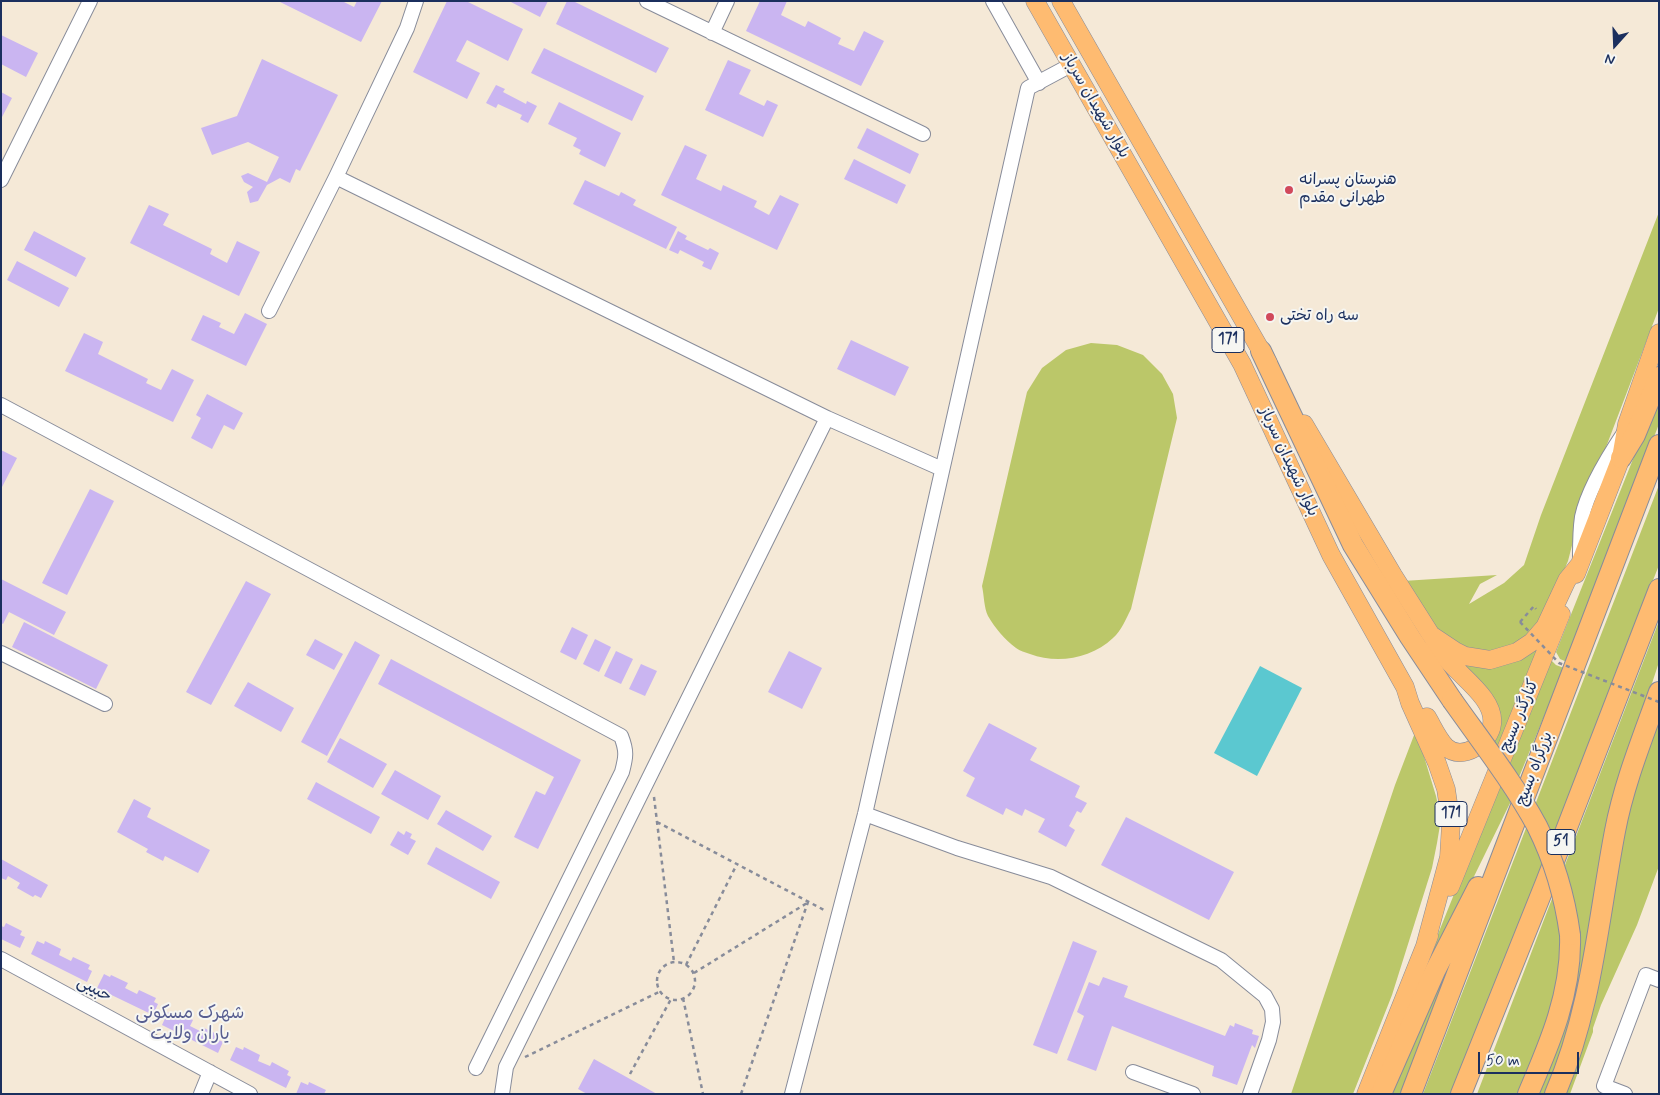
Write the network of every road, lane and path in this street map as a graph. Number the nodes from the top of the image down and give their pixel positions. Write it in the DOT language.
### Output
graph roads {
  1 [pos="90,1"];
  2 [pos="416,1"];
  3 [pos="647,1"];
  4 [pos="727,1"];
  5 [pos="993,1"];
  6 [pos="1035,1"];
  7 [pos="1061,1"];
  8 [pos="712,33"];
  9 [pos="1071,65"];
  10 [pos="1038,82"];
  11 [pos="923,134"];
  12 [pos="336,177"];
  13 [pos="1,180"];
  14 [pos="269,311"];
  15 [pos="1659,333"];
  16 [pos="1261,351"];
  17 [pos="1659,377"];
  18 [pos="1,405"];
  19 [pos="827,418"];
  20 [pos="1625,433"];
  21 [pos="1659,445"];
  22 [pos="1621,458"];
  23 [pos="942,469"];
  24 [pos="1580,564"];
  25 [pos="1659,589"];
  26 [pos="1534,606"];
  27 [pos="1431,635"];
  28 [pos="1,652"];
  29 [pos="1405,687"];
  30 [pos="1659,692"];
  31 [pos="1659,702"];
  32 [pos="105,704"];
  33 [pos="651,773"];
  34 [pos="865,814"];
  35 [pos="1516,819"];
  36 [pos="657,822"];
  37 [pos="737,864"];
  38 [pos="808,902"];
  39 [pos="838,918"];
  40 [pos="1425,946"];
  41 [pos="1,959"];
  42 [pos="674,962"];
  43 [pos="686,965"];
  44 [pos="694,973"];
  45 [pos="1652,978"];
  46 [pos="661,991"];
  47 [pos="683,998"];
  48 [pos="671,999"];
  49 [pos="506,1067"];
  50 [pos="476,1068"];
  51 [pos="210,1072"];
  52 [pos="1133,1072"];
  53 [pos="630,1074"];
  54 [pos="201,1094"];
  55 [pos="250,1094"];
  56 [pos="502,1094"];
  57 [pos="703,1094"];
  58 [pos="741,1094"];
  59 [pos="792,1094"];
  60 [pos="1193,1094"];
  61 [pos="1250,1094"];
  62 [pos="1366,1094"];
  63 [pos="1381,1094"];
  64 [pos="1411,1094"];
  65 [pos="1461,1094"];
  66 [pos="1528,1094"];
  67 [pos="1555,1094"];
  68 [pos="1625,1094"];
  1 -- 13 [label="street"];
  2 -- 12 [label="street"];
  3 -- 8 [label="street"];
  4 -- 8 [label="street"];
  5 -- 10 [label="street"];
  6 -- 9 [label="main road, بلوار شهیدان سرباز / 171"];
  7 -- 16 [label="main road, بلوار شهیدان سرباز / 171"];
  8 -- 11 [label="street"];
  9 -- 10 [label="street"];
  9 -- 29 [label="main road, بلوار شهیدان سرباز / 171"];
  10 -- 23 [label="street"];
  12 -- 14 [label="street"];
  12 -- 19 [label="street"];
  15 -- 20 [label="main road, کنارگذر بسیج"];
  16 -- 27 [label="main road, بلوار شهیدان سرباز / 171"];
  16 -- 66 [label="highway, bridge"];
  17 -- 22 [label="highway"];
  18 -- 50 [label="street"];
  19 -- 23 [label="street"];
  19 -- 33 [label="street"];
  20 -- 22 [label="main road, کنارگذر بسیج"];
  20 -- 24 [label="street"];
  21 -- 35 [label="highway, بزرگراه بسیج"];
  22 -- 24 [label="main road, کنارگذر بسیج"];
  23 -- 34 [label="street"];
  24 -- 27 [label="main road, بلوار شهیدان سرباز / 171"];
  24 -- 40 [label="main road, کنارگذر بسیج"];
  25 -- 65 [label="highway, 51"];
  26 -- 31 [label="path, bridge"];
  27 -- 29 [label="main road"];
  28 -- 32 [label="street"];
  29 -- 40 [label="main road, بلوار شهیدان سرباز / 171"];
  30 -- 67 [label="highway"];
  33 -- 36 [label="path"];
  33 -- 49 [label="street"];
  34 -- 39 [label="street"];
  34 -- 61 [label="street"];
  35 -- 63 [label="highway"];
  35 -- 64 [label="highway, بزرگراه بسیج"];
  36 -- 37 [label="path"];
  36 -- 42 [label="path"];
  37 -- 38 [label="path"];
  37 -- 43 [label="path"];
  38 -- 39 [label="path"];
  38 -- 44 [label="path"];
  38 -- 58 [label="path"];
  39 -- 59 [label="street"];
  40 -- 62 [label="main road, کنارگذر بسیج"];
  41 -- 51 [label="street, حبیبی"];
  42 -- 43 [label="path"];
  42 -- 46 [label="path"];
  43 -- 44 [label="path"];
  44 -- 47 [label="path"];
  45 -- 68 [label="street"];
  46 -- 48 [label="path"];
  46 -- 49 [label="path"];
  47 -- 48 [label="path"];
  47 -- 57 [label="path"];
  48 -- 53 [label="path"];
  49 -- 56 [label="street"];
  51 -- 54 [label="street"];
  51 -- 55 [label="street, حبیبی"];
  52 -- 60 [label="street"];
}
